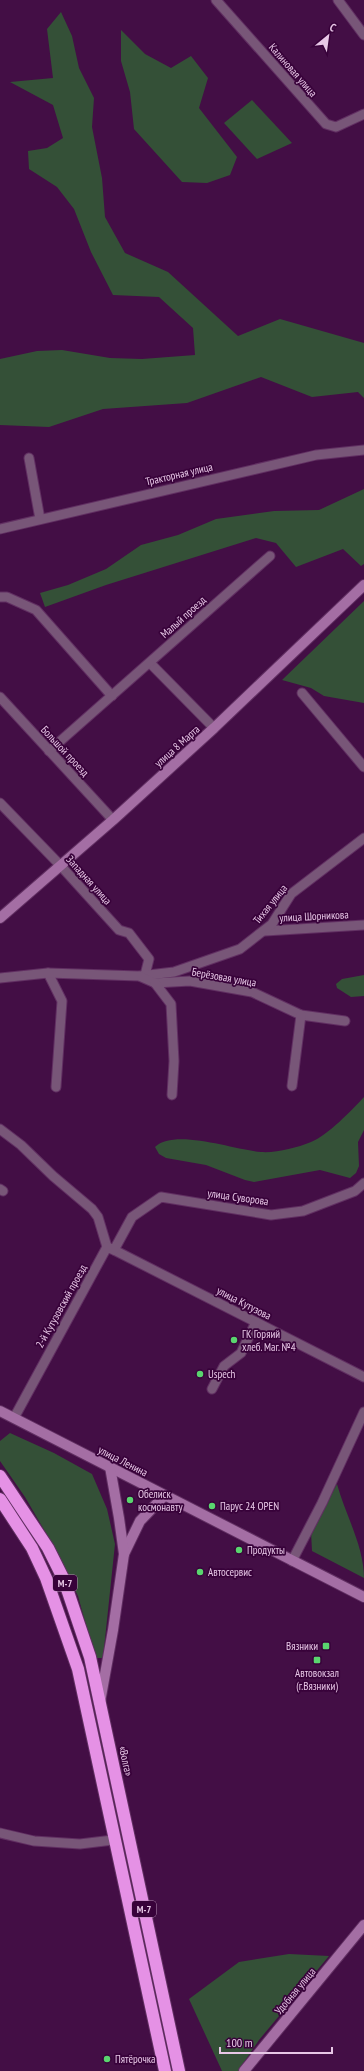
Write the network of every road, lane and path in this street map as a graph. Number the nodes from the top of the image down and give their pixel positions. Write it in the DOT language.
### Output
graph roads {
  1 [pos="216,0"];
  2 [pos="338,0"];
  3 [pos="364,35"];
  4 [pos="364,114"];
  5 [pos="364,450"];
  6 [pos="29,458"];
  7 [pos="40,519"];
  8 [pos="0,529"];
  9 [pos="270,556"];
  10 [pos="364,585"];
  11 [pos="3,597"];
  12 [pos="150,663"];
  13 [pos="302,693"];
  14 [pos="112,696"];
  15 [pos="0,698"];
  16 [pos="214,728"];
  17 [pos="49,751"];
  18 [pos="364,767"];
  19 [pos="0,803"];
  20 [pos="113,820"];
  21 [pos="364,838"];
  22 [pos="60,865"];
  23 [pos="0,918"];
  24 [pos="364,925"];
  25 [pos="265,931"];
  26 [pos="48,973"];
  27 [pos="142,976"];
  28 [pos="0,978"];
  29 [pos="155,982"];
  30 [pos="301,1015"];
  31 [pos="345,1021"];
  32 [pos="292,1086"];
  33 [pos="56,1087"];
  34 [pos="172,1095"];
  35 [pos="0,1129"];
  36 [pos="364,1183"];
  37 [pos="132,1217"];
  38 [pos="110,1249"];
  39 [pos="256,1322"];
  40 [pos="364,1377"];
  41 [pos="212,1389"];
  42 [pos="0,1411"];
  43 [pos="364,1412"];
  44 [pos="14,1418"];
  45 [pos="110,1467"];
  46 [pos="0,1476"];
  47 [pos="164,1496"];
  48 [pos="0,1499"];
  49 [pos="119,1518"];
  50 [pos="140,1520"];
  51 [pos="124,1554"];
  52 [pos="292,1561"];
  53 [pos="364,1597"];
  54 [pos="100,1704"];
  55 [pos="0,1833"];
  56 [pos="113,1840"];
  57 [pos="364,1925"];
  58 [pos="164,2071"];
  59 [pos="179,2071"];
  60 [pos="244,2071"];
  1 -- 4 [label="street, Калиновая улица"];
  2 -- 3 [label="street"];
  5 -- 7 [label="street, Тракторная улица"];
  6 -- 7 [label="street"];
  7 -- 8 [label="street, Тракторная улица"];
  9 -- 12 [label="street, Малый проезд"];
  10 -- 16 [label="main road, улица 8 Марта"];
  11 -- 14 [label="street"];
  12 -- 14 [label="street, Малый проезд"];
  12 -- 16 [label="street"];
  13 -- 18 [label="street"];
  14 -- 17 [label="street, Малый проезд"];
  15 -- 17 [label="street, Большой проезд"];
  16 -- 20 [label="main road, улица 8 Марта"];
  17 -- 20 [label="street, Большой проезд"];
  19 -- 22 [label="street, Западная улица"];
  20 -- 22 [label="main road, улица 8 Марта"];
  21 -- 25 [label="street, Тихая улица"];
  22 -- 23 [label="main road, улица 8 Марта"];
  22 -- 27 [label="street, Западная улица"];
  24 -- 25 [label="street, улица Шорникова"];
  25 -- 27 [label="street, Тихая улица"];
  26 -- 27 [label="street, Берёзовая улица"];
  26 -- 28 [label="street, Берёзовая улица"];
  26 -- 33 [label="street"];
  27 -- 29 [label="street, Берёзовая улица"];
  29 -- 30 [label="street, Берёзовая улица"];
  29 -- 34 [label="street"];
  30 -- 31 [label="street, Берёзовая улица"];
  30 -- 32 [label="street"];
  35 -- 38 [label="street"];
  36 -- 37 [label="street, улица Суворова"];
  37 -- 38 [label="street, 2-й Кутузовский проезд"];
  38 -- 39 [label="street, улица Кутузова"];
  38 -- 44 [label="street, 2-й Кутузовский проезд"];
  39 -- 40 [label="street, улица Кутузова"];
  39 -- 41 [label="street"];
  42 -- 44 [label="main road, улица Ленина"];
  43 -- 52 [label="street"];
  44 -- 45 [label="main road, улица Ленина"];
  45 -- 47 [label="main road, улица Ленина"];
  45 -- 49 [label="main road"];
  46 -- 54 [label="highway, «Волга» / М-7"];
  47 -- 50 [label="main road"];
  47 -- 52 [label="main road, улица Ленина"];
  48 -- 56 [label="highway, М-7"];
  49 -- 50 [label="main road"];
  49 -- 51 [label="main road"];
  50 -- 51 [label="main road"];
  51 -- 54 [label="main road"];
  52 -- 53 [label="main road, улица Ленина"];
  54 -- 59 [label="highway, «Волга» / М-7"];
  55 -- 56 [label="street"];
  56 -- 58 [label="highway, М-7"];
  57 -- 60 [label="main road, Удобная улица"];
}
